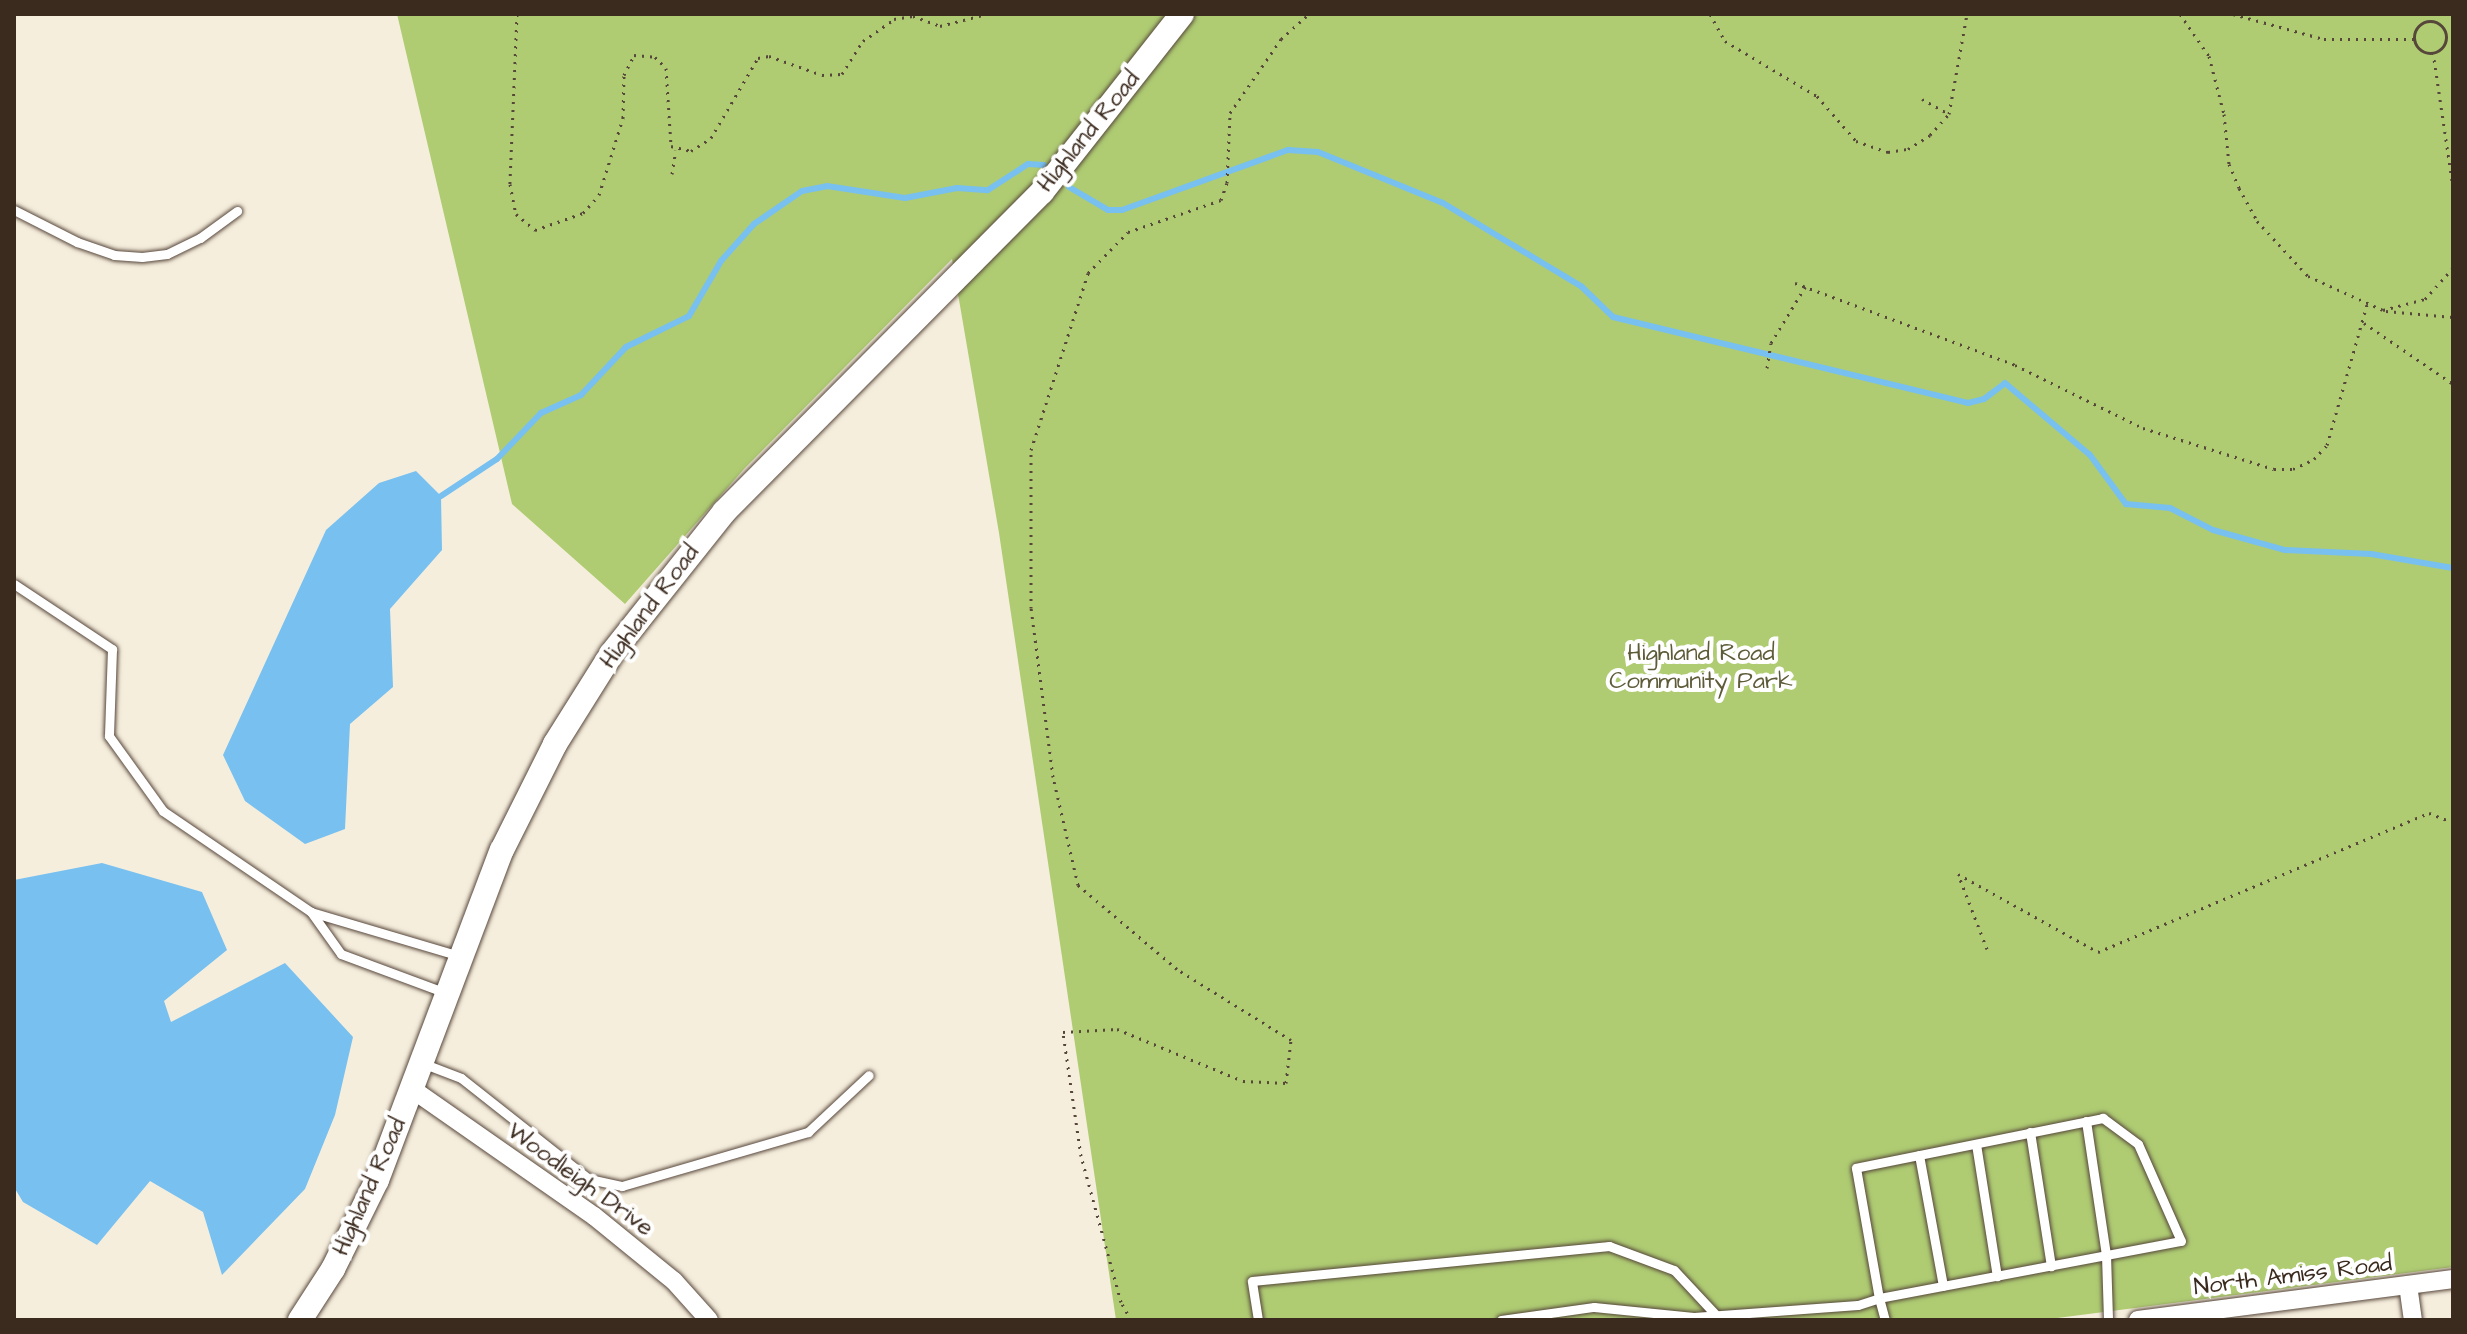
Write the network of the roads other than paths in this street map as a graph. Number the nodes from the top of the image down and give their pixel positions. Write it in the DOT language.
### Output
graph roads {
  1 [pos="1182,14"];
  2 [pos="14,210"];
  3 [pos="237,211"];
  4 [pos="14,584"];
  5 [pos="311,912"];
  6 [pos="460,956"];
  7 [pos="446,993"];
  8 [pos="422,1063"];
  9 [pos="869,1075"];
  10 [pos="412,1089"];
  11 [pos="2086,1121"];
  12 [pos="2030,1132"];
  13 [pos="1976,1144"];
  14 [pos="1919,1155"];
  15 [pos="2106,1255"];
  16 [pos="2051,1266"];
  17 [pos="1997,1276"];
  18 [pos="2453,1279"];
  19 [pos="2408,1285"];
  20 [pos="1943,1286"];
  21 [pos="1879,1298"];
  22 [pos="1716,1315"];
  23 [pos="300,1320"];
  24 [pos="709,1320"];
  25 [pos="1258,1320"];
  26 [pos="1501,1320"];
  27 [pos="1885,1320"];
  28 [pos="2108,1320"];
  29 [pos="2138,1320"];
  30 [pos="2413,1320"];
  1 -- 6 [label="street, Highland Road"];
  2 -- 3 [label="lane"];
  4 -- 5 [label="lane"];
  5 -- 6 [label="lane"];
  5 -- 7 [label="lane"];
  6 -- 7 [label="street, Highland Road"];
  7 -- 8 [label="street, Highland Road"];
  8 -- 9 [label="lane"];
  8 -- 10 [label="street, Highland Road"];
  10 -- 23 [label="street, Highland Road"];
  10 -- 24 [label="street, Woodleigh Drive"];
  11 -- 12 [label="lane"];
  11 -- 15 [label="lane"];
  11 -- 15 [label="lane"];
  12 -- 13 [label="lane"];
  12 -- 16 [label="lane"];
  13 -- 14 [label="lane"];
  13 -- 17 [label="lane"];
  14 -- 20 [label="lane"];
  14 -- 21 [label="lane"];
  15 -- 16 [label="lane"];
  15 -- 28 [label="lane"];
  16 -- 17 [label="lane"];
  17 -- 20 [label="lane"];
  18 -- 19 [label="street, North Amiss Road"];
  19 -- 29 [label="street, North Amiss Road"];
  19 -- 30 [label="street"];
  20 -- 21 [label="lane"];
  21 -- 22 [label="lane"];
  21 -- 27 [label="lane"];
  22 -- 25 [label="lane"];
  22 -- 26 [label="lane"];
}
